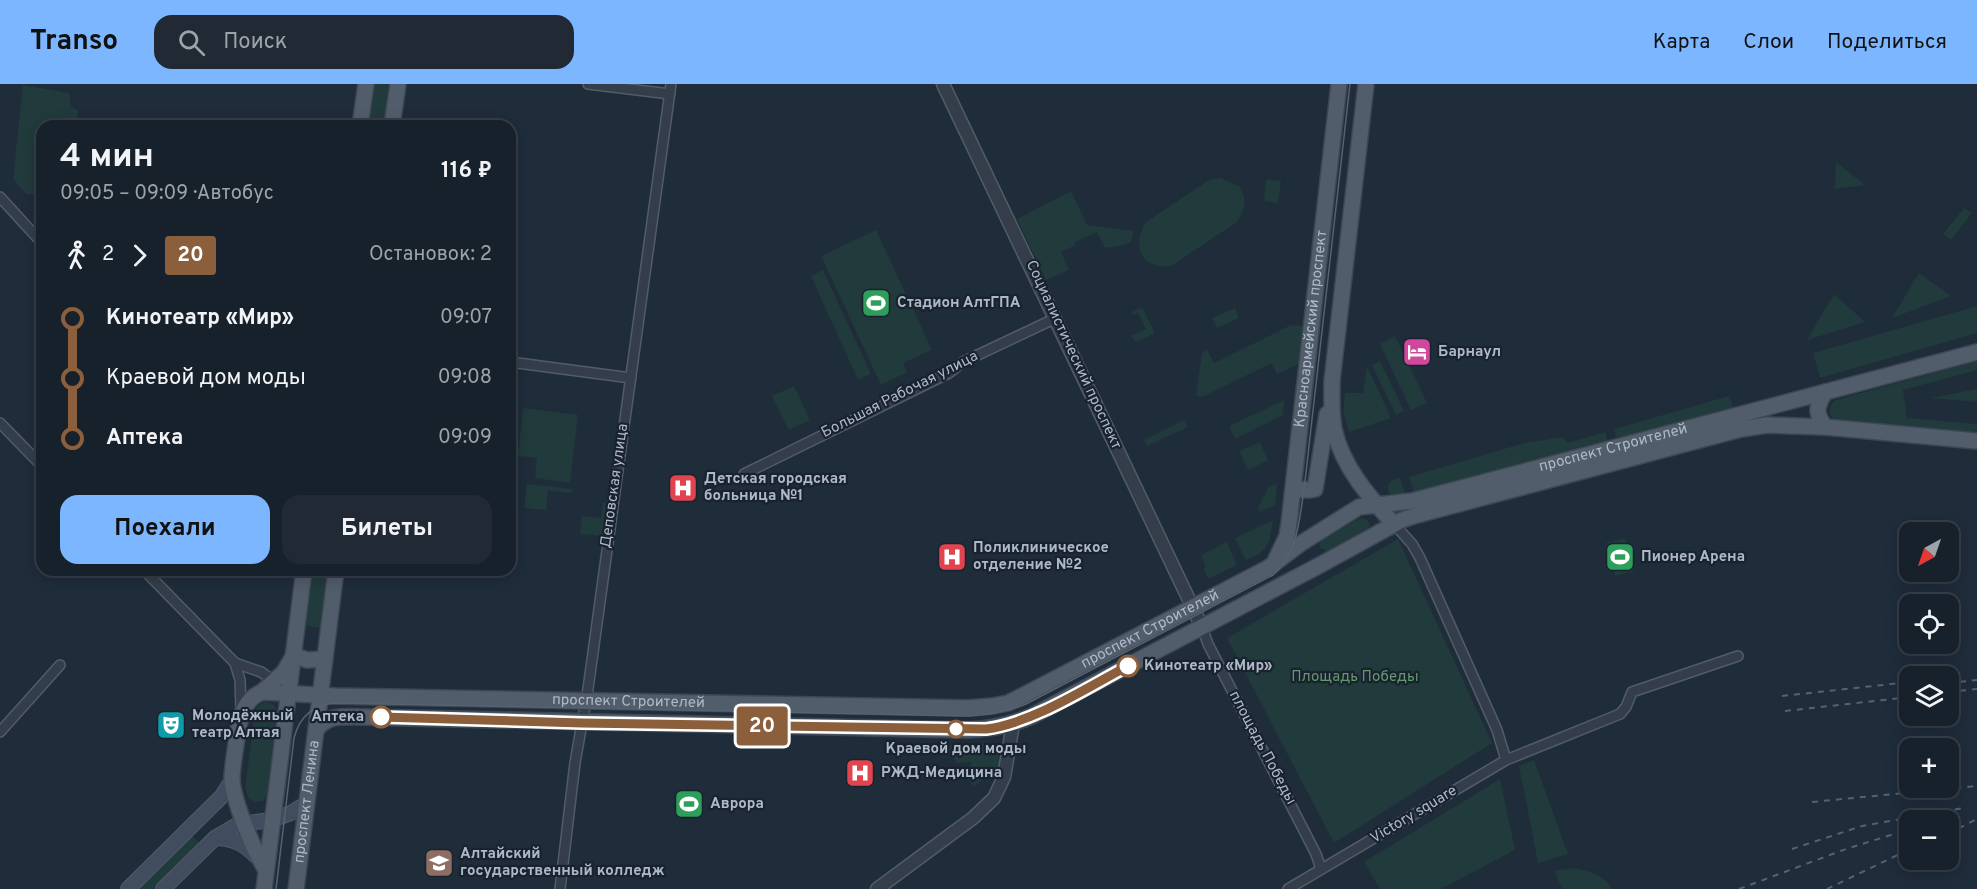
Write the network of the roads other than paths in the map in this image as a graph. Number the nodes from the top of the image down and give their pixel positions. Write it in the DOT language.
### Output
graph roads {
  1 [pos="366,84"];
  2 [pos="398,84"];
  3 [pos="588,84"];
  4 [pos="943,84"];
  5 [pos="1339,84"];
  6 [pos="1366,84"];
  7 [pos="670,89"];
  8 [pos="361,120"];
  9 [pos="393,120"];
  10 [pos="0,197"];
  11 [pos="36,236"];
  12 [pos="1056,318"];
  13 [pos="1977,352"];
  14 [pos="516,363"];
  15 [pos="631,378"];
  16 [pos="1332,381"];
  17 [pos="1825,392"];
  18 [pos="0,423"];
  19 [pos="1824,427"];
  20 [pos="1977,441"];
  21 [pos="36,460"];
  22 [pos="744,474"];
  23 [pos="1293,489"];
  24 [pos="1376,504"];
  25 [pos="1289,523"];
  26 [pos="1394,524"];
  27 [pos="1292,550"];
  28 [pos="1320,565"];
  29 [pos="1268,568"];
  30 [pos="150,576"];
  31 [pos="303,576"];
  32 [pos="335,576"];
  33 [pos="1193,607"];
  34 [pos="1202,627"];
  35 [pos="293,655"];
  36 [pos="1738,656"];
  37 [pos="325,659"];
  38 [pos="235,663"];
  39 [pos="60,666"];
  40 [pos="275,682"];
  41 [pos="262,692"];
  42 [pos="288,694"];
  43 [pos="320,695"];
  44 [pos="586,700"];
  45 [pos="840,706"];
  46 [pos="242,713"];
  47 [pos="582,723"];
  48 [pos="1013,724"];
  49 [pos="840,727"];
  50 [pos="316,730"];
  51 [pos="0,732"];
  52 [pos="1506,760"];
  53 [pos="232,780"];
  54 [pos="307,803"];
  55 [pos="199,819"];
  56 [pos="272,820"];
  57 [pos="245,822"];
  58 [pos="215,838"];
  59 [pos="263,865"];
  60 [pos="1321,869"];
  61 [pos="128,889"];
  62 [pos="163,889"];
  63 [pos="264,889"];
  64 [pos="296,889"];
  65 [pos="560,889"];
  66 [pos="877,889"];
  67 [pos="1288,889"];
  1 -- 8 [label="main road"];
  2 -- 9 [label="main road"];
  3 -- 7 [label="street"];
  4 -- 12 [label="street, Социалистический проспект"];
  5 -- 23 [label="main road, Красноармейский проспект"];
  6 -- 16 [label="main road, Красноармейский проспект"];
  7 -- 15 [label="street, Деповская улица"];
  10 -- 11 [label="street"];
  12 -- 22 [label="street, Большая Рабочая улица"];
  12 -- 33 [label="street, Социалистический проспект"];
  13 -- 17 [label="main road, проспект Строителей"];
  14 -- 15 [label="street"];
  15 -- 44 [label="street, Деповская улица"];
  16 -- 23 [label="main road"];
  16 -- 24 [label="main road, Красноармейский проспект"];
  17 -- 19 [label="main road"];
  17 -- 24 [label="main road, проспект Строителей"];
  18 -- 21 [label="street"];
  19 -- 20 [label="main road, проспект Строителей"];
  19 -- 26 [label="main road, проспект Строителей"];
  23 -- 25 [label="main road, Красноармейский проспект"];
  24 -- 26 [label="main road, Красноармейский проспект"];
  24 -- 27 [label="main road, проспект Строителей"];
  25 -- 27 [label="main road"];
  25 -- 29 [label="main road, Красноармейский проспект"];
  26 -- 28 [label="main road, проспект Строителей"];
  26 -- 52 [label="street"];
  27 -- 28 [label="main road"];
  27 -- 29 [label="main road, проспект Строителей"];
  28 -- 34 [label="main road, проспект Строителей"];
  29 -- 33 [label="main road, проспект Строителей"];
  30 -- 38 [label="street"];
  31 -- 35 [label="main road"];
  32 -- 37 [label="main road, проспект Ленина"];
  33 -- 34 [label="street, Социалистический проспект"];
  33 -- 45 [label="main road, проспект Строителей"];
  34 -- 48 [label="main road, проспект Строителей"];
  34 -- 60 [label="street, площадь Победы"];
  35 -- 37 [label="main road"];
  35 -- 40 [label="main road"];
  35 -- 42 [label="main road"];
  36 -- 52 [label="street, Victory square"];
  37 -- 43 [label="main road, проспект Ленина"];
  38 -- 40 [label="street"];
  38 -- 46 [label="street"];
  39 -- 51 [label="street"];
  40 -- 41 [label="main road"];
  40 -- 42 [label="street"];
  41 -- 42 [label="main road, проспект Строителей"];
  41 -- 46 [label="main road"];
  42 -- 43 [label="main road, проспект Строителей"];
  42 -- 56 [label="main road"];
  43 -- 44 [label="main road, проспект Строителей"];
  43 -- 50 [label="main road, проспект Ленина"];
  44 -- 45 [label="main road, проспект Строителей"];
  44 -- 47 [label="street, Деповская улица"];
  45 -- 49 [label="main road"];
  46 -- 53 [label="main road"];
  47 -- 49 [label="main road, проспект Строителей"];
  47 -- 50 [label="main road, проспект Строителей"];
  47 -- 65 [label="street, Деповская улица"];
  48 -- 49 [label="main road, проспект Строителей"];
  48 -- 66 [label="street"];
  50 -- 54 [label="main road, проспект Ленина"];
  52 -- 60 [label="street, Victory square"];
  53 -- 55 [label="main road"];
  53 -- 57 [label="main road"];
  54 -- 56 [label="main road"];
  54 -- 64 [label="main road, проспект Ленина"];
  55 -- 58 [label="main road"];
  55 -- 61 [label="main road"];
  56 -- 57 [label="main road"];
  56 -- 59 [label="main road"];
  57 -- 58 [label="main road"];
  57 -- 59 [label="main road"];
  58 -- 59 [label="main road"];
  58 -- 62 [label="main road"];
  59 -- 63 [label="main road"];
  60 -- 67 [label="street, Victory square"];
}
